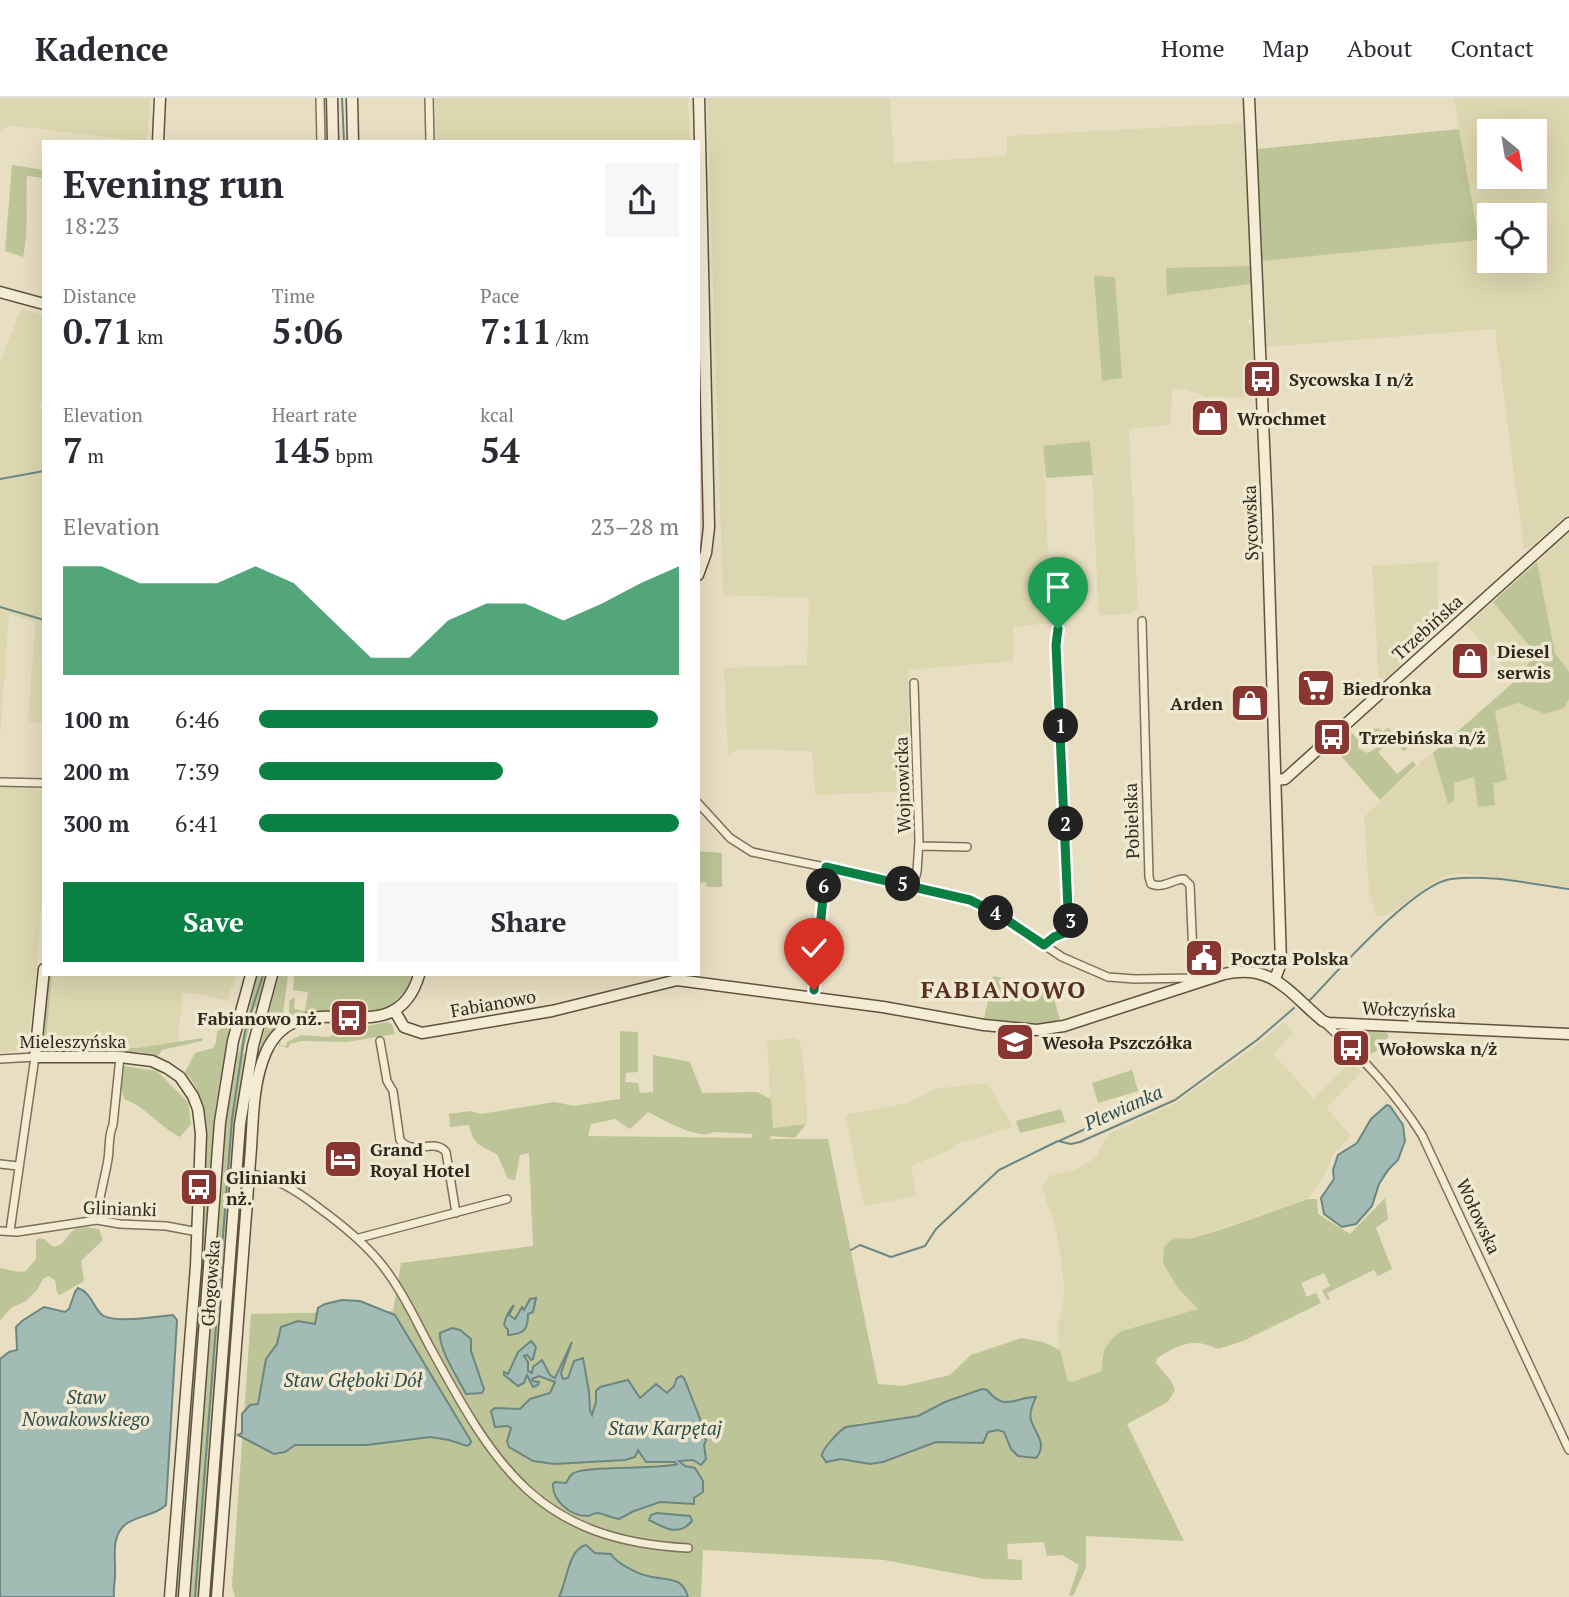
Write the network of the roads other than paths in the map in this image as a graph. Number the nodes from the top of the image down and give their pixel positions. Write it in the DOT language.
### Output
graph roads {
  1 [pos="160,98"];
  2 [pos="320,98"];
  3 [pos="331,98"];
  4 [pos="352,98"];
  5 [pos="429,98"];
  6 [pos="699,98"];
  7 [pos="1249,98"];
  8 [pos="158,140"];
  9 [pos="321,140"];
  10 [pos="333,140"];
  11 [pos="353,140"];
  12 [pos="430,140"];
  13 [pos="700,140"];
  14 [pos="700,141"];
  15 [pos="0,292"];
  16 [pos="42,303"];
  17 [pos="1569,523"];
  18 [pos="700,570"];
  19 [pos="1142,621"];
  20 [pos="1058,629"];
  21 [pos="914,683"];
  22 [pos="1276,780"];
  23 [pos="0,782"];
  24 [pos="42,783"];
  25 [pos="700,805"];
  26 [pos="919,846"];
  27 [pos="967,847"];
  28 [pos="826,867"];
  29 [pos="913,886"];
  30 [pos="1044,945"];
  31 [pos="43,976"];
  32 [pos="251,976"];
  33 [pos="272,976"];
  34 [pos="419,976"];
  35 [pos="1270,977"];
  36 [pos="1156,979"];
  37 [pos="1194,981"];
  38 [pos="1161,995"];
  39 [pos="813,997"];
  40 [pos="394,1010"];
  41 [pos="1323,1021"];
  42 [pos="1569,1034"];
  43 [pos="380,1041"];
  44 [pos="35,1057"];
  45 [pos="120,1057"];
  46 [pos="0,1059"];
  47 [pos="200,1118"];
  48 [pos="0,1164"];
  49 [pos="18,1167"];
  50 [pos="254,1175"];
  51 [pos="508,1199"];
  52 [pos="456,1213"];
  53 [pos="97,1220"];
  54 [pos="0,1231"];
  55 [pos="10,1231"];
  56 [pos="198,1232"];
  57 [pos="359,1238"];
  58 [pos="1569,1450"];
  59 [pos="688,1548"];
  60 [pos="170,1597"];
  61 [pos="184,1597"];
  62 [pos="205,1597"];
  63 [pos="218,1597"];
  1 -- 8 [label="street"];
  2 -- 9 [label="street"];
  3 -- 10 [label="street"];
  4 -- 11 [label="street"];
  5 -- 12 [label="street"];
  6 -- 13 [label="street"];
  7 -- 22 [label="street, Sycowska"];
  14 -- 18 [label="street"];
  15 -- 16 [label="street"];
  17 -- 22 [label="street, Trzebińska"];
  19 -- 37 [label="street, Pobielska"];
  20 -- 30 [label="street"];
  21 -- 26 [label="street, Wojnowicka"];
  22 -- 35 [label="street, Sycowska"];
  23 -- 24 [label="street"];
  25 -- 28 [label="street"];
  26 -- 27 [label="street"];
  26 -- 29 [label="street, Wojnowicka"];
  28 -- 29 [label="street"];
  28 -- 39 [label="street"];
  29 -- 30 [label="street"];
  30 -- 36 [label="street"];
  31 -- 44 [label="street"];
  32 -- 61 [label="street, Głogowska"];
  33 -- 62 [label="street, Głogowska"];
  34 -- 40 [label="street"];
  35 -- 37 [label="street, Fabianowo"];
  35 -- 41 [label="street"];
  36 -- 37 [label="street"];
  36 -- 38 [label="street"];
  37 -- 38 [label="street, Fabianowo"];
  38 -- 39 [label="street, Fabianowo"];
  39 -- 40 [label="street, Fabianowo"];
  40 -- 50 [label="street, Głogowska"];
  41 -- 42 [label="street, Wołczyńska"];
  41 -- 58 [label="street, Wołowska"];
  43 -- 52 [label="street"];
  44 -- 45 [label="street, Mieleszyńska"];
  44 -- 46 [label="street, Mieleszyńska"];
  44 -- 49 [label="street"];
  45 -- 47 [label="street, Mieleszyńska"];
  45 -- 53 [label="street"];
  47 -- 56 [label="street, Głogowska"];
  48 -- 49 [label="street"];
  49 -- 55 [label="street"];
  50 -- 57 [label="street"];
  50 -- 63 [label="street, Głogowska"];
  51 -- 52 [label="street"];
  52 -- 57 [label="street"];
  53 -- 55 [label="street, Glinianki"];
  53 -- 56 [label="street, Glinianki"];
  54 -- 55 [label="street, Glinianki"];
  56 -- 60 [label="street, Głogowska"];
  57 -- 59 [label="street"];
}
